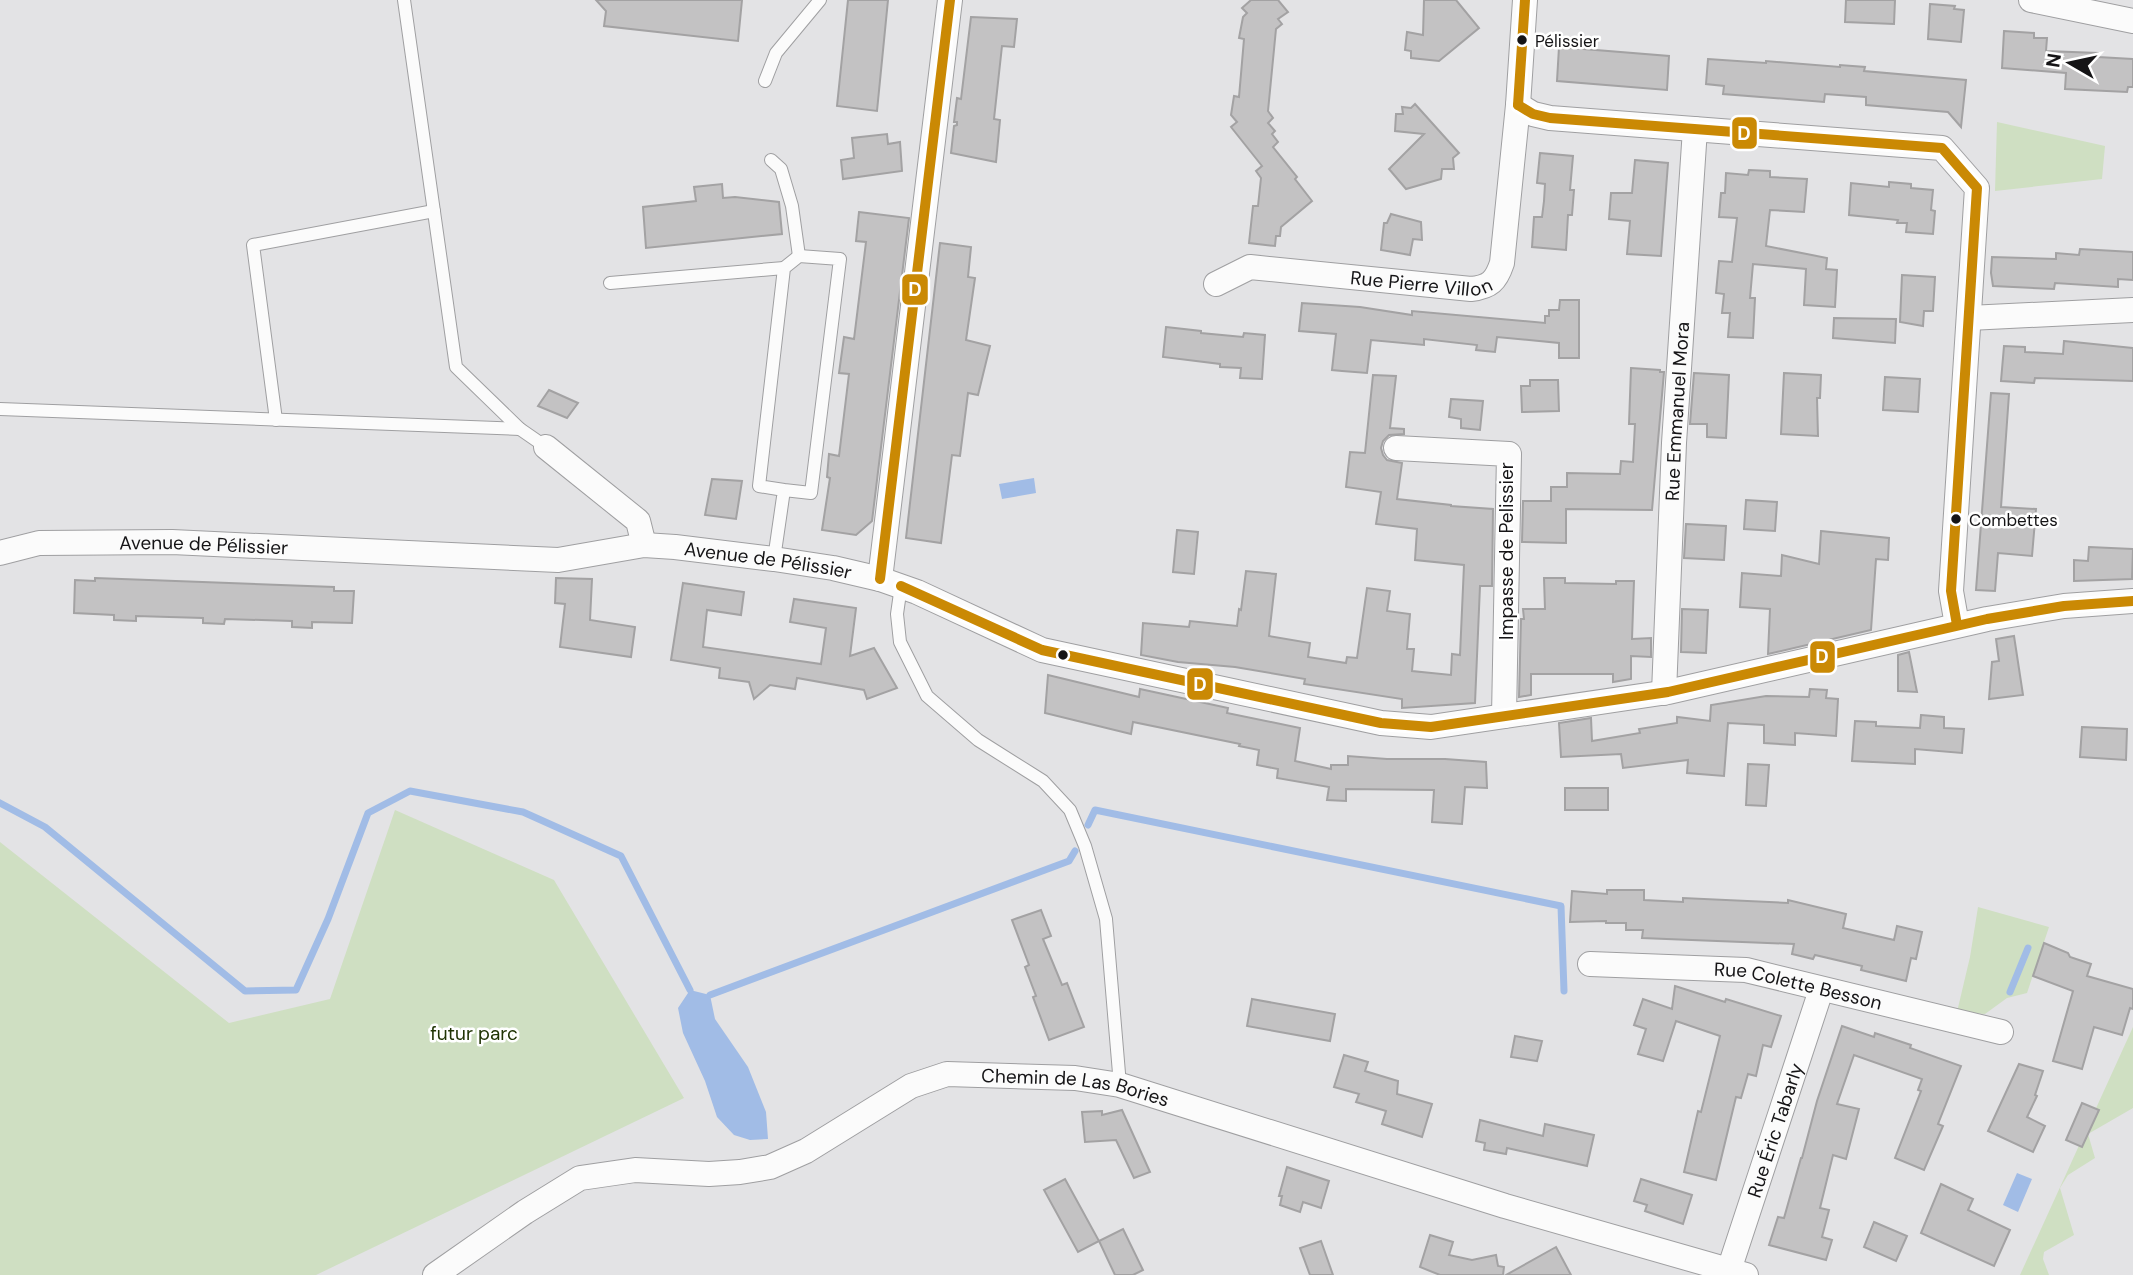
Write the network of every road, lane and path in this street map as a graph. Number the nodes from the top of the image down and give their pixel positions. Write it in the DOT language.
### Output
graph roads {
  1 [pos="404,0"];
  2 [pos="820,0"];
  3 [pos="950,0"];
  4 [pos="1525,0"];
  5 [pos="2031,0"];
  6 [pos="2133,21"];
  7 [pos="765,81"];
  8 [pos="1518,105"];
  9 [pos="1695,129"];
  10 [pos="771,160"];
  11 [pos="434,211"];
  12 [pos="799,256"];
  13 [pos="784,268"];
  14 [pos="610,283"];
  15 [pos="1216,284"];
  16 [pos="2133,310"];
  17 [pos="1969,317"];
  18 [pos="0,409"];
  19 [pos="276,420"];
  20 [pos="520,429"];
  21 [pos="546,447"];
  22 [pos="1396,448"];
  23 [pos="784,490"];
  24 [pos="644,545"];
  25 [pos="0,553"];
  26 [pos="774,559"];
  27 [pos="891,583"];
  28 [pos="2133,601"];
  29 [pos="1957,625"];
  30 [pos="1664,693"];
  31 [pos="1504,716"];
  32 [pos="1590,964"];
  33 [pos="1821,989"];
  34 [pos="2001,1032"];
  35 [pos="1120,1086"];
  36 [pos="1737,1273"];
  37 [pos="435,1275"];
  1 -- 11 [label="lane"];
  2 -- 7 [label="lane"];
  3 -- 27 [label="street"];
  4 -- 8 [label="street"];
  5 -- 6 [label="street"];
  8 -- 9 [label="street"];
  8 -- 15 [label="street, Rue Pierre Villon"];
  9 -- 17 [label="street"];
  9 -- 30 [label="street, Rue Emmanuel Mora"];
  10 -- 12 [label="lane"];
  11 -- 19 [label="lane"];
  11 -- 20 [label="lane"];
  12 -- 13 [label="lane"];
  12 -- 23 [label="lane"];
  13 -- 14 [label="lane"];
  13 -- 23 [label="lane"];
  16 -- 17 [label="street"];
  17 -- 29 [label="street"];
  18 -- 19 [label="lane"];
  19 -- 20 [label="lane"];
  20 -- 21 [label="lane"];
  21 -- 24 [label="street"];
  22 -- 31 [label="street, Impasse de Pelissier"];
  23 -- 26 [label="lane"];
  24 -- 25 [label="street, Avenue de Pélissier"];
  24 -- 26 [label="street, Avenue de Pélissier"];
  26 -- 27 [label="street, Avenue de Pélissier"];
  27 -- 31 [label="street, Avenue de Pélissier"];
  27 -- 35 [label="lane"];
  28 -- 29 [label="street, Avenue de Pélissier"];
  29 -- 30 [label="street, Avenue de Pélissier"];
  30 -- 31 [label="street, Avenue de Pélissier"];
  32 -- 33 [label="street, Rue Colette Besson"];
  33 -- 34 [label="street, Rue Colette Besson"];
  33 -- 36 [label="street, Rue Éric Tabarly"];
  35 -- 36 [label="street, Chemin de Las Bories"];
  35 -- 37 [label="street, Chemin de Las Bories"];
}
